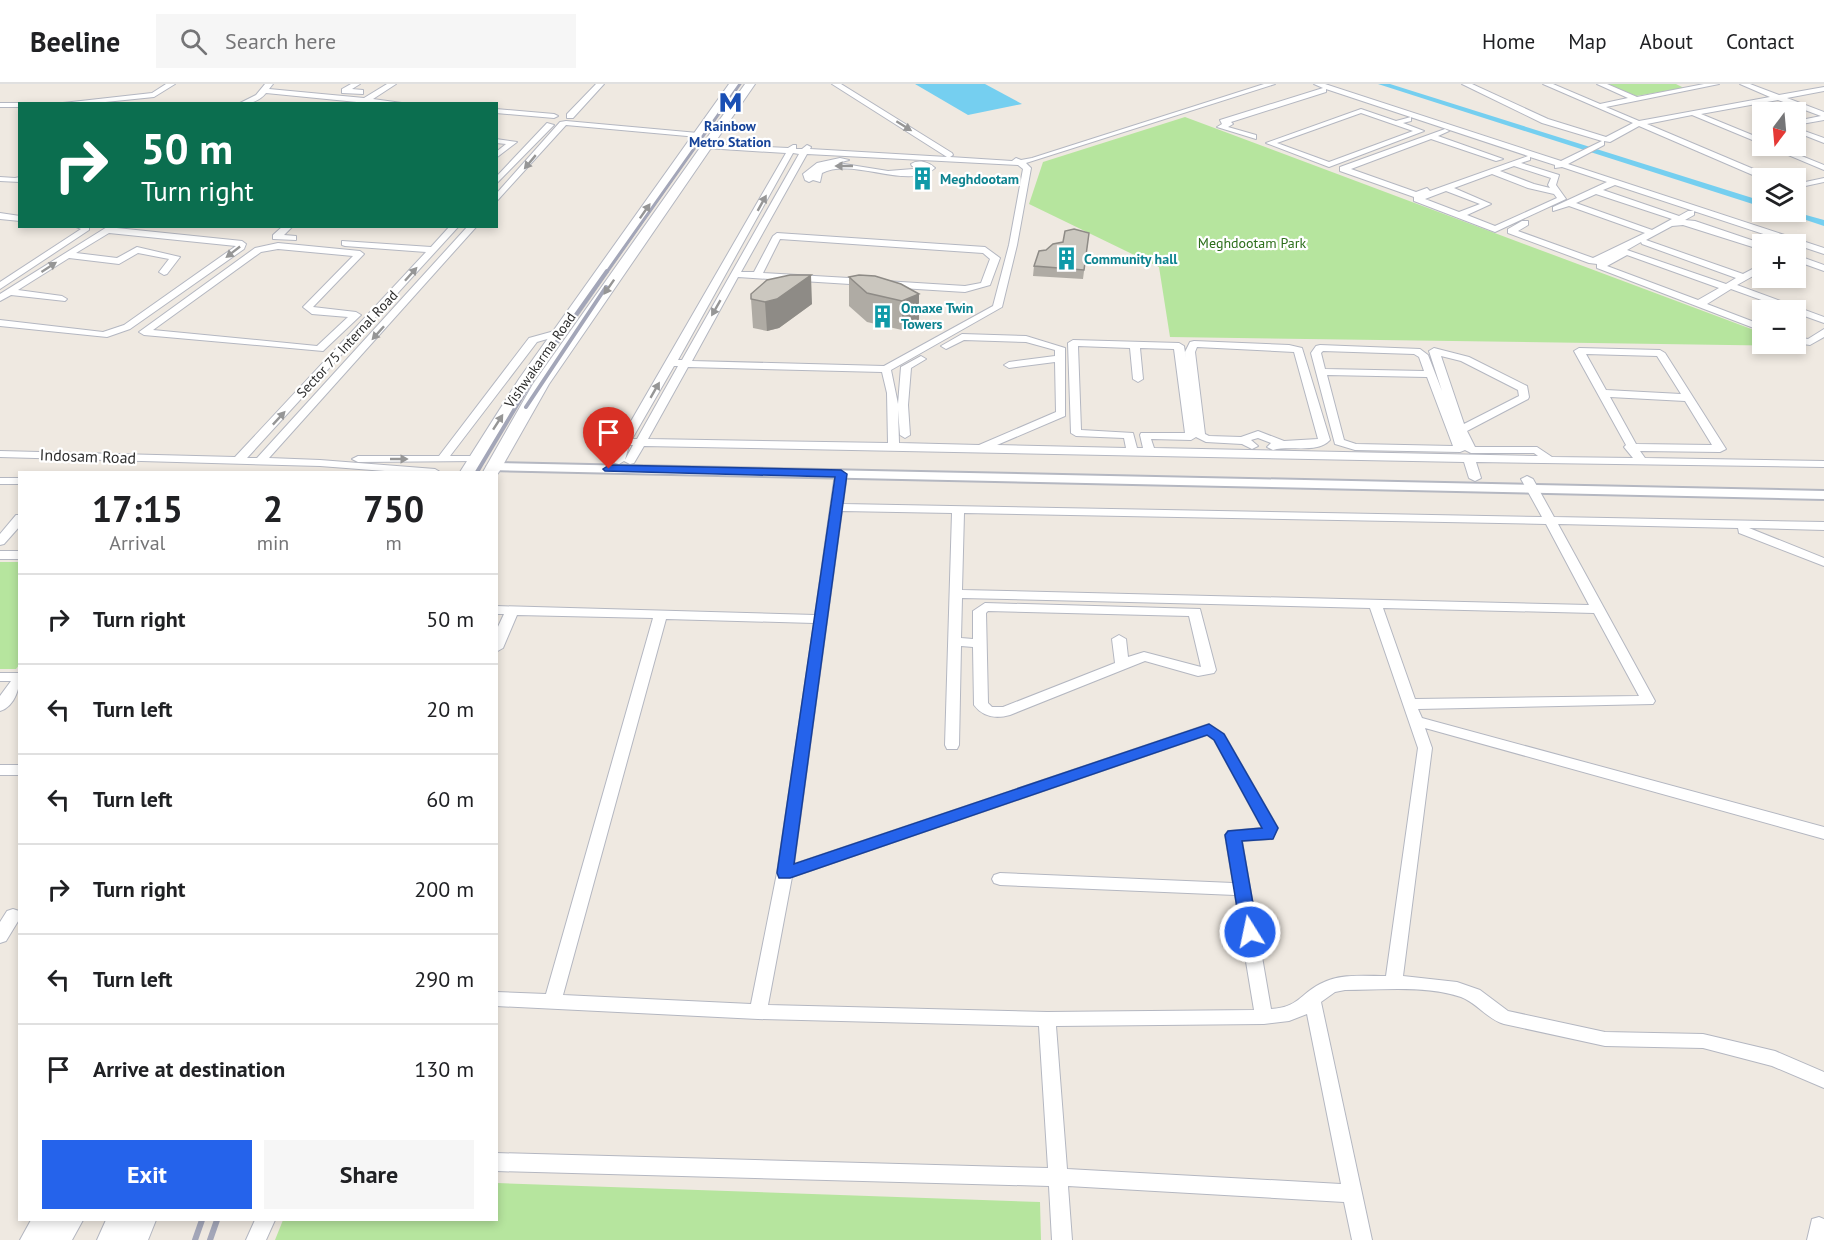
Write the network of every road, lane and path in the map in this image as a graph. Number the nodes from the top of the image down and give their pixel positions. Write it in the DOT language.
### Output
graph roads {
  1 [pos="171,84"];
  2 [pos="298,84"];
  3 [pos="356,84"];
  4 [pos="392,84"];
  5 [pos="592,84"];
  6 [pos="600,84"];
  7 [pos="734,84"];
  8 [pos="750,84"];
  9 [pos="836,84"];
  10 [pos="1253,84"];
  11 [pos="1271,84"];
  12 [pos="1304,84"];
  13 [pos="1466,84"];
  14 [pos="1547,84"];
  15 [pos="1601,84"];
  16 [pos="1682,84"];
  17 [pos="1715,84"];
  18 [pos="1744,84"];
  19 [pos="1320,87"];
  20 [pos="1692,88"];
  21 [pos="1824,89"];
  22 [pos="265,91"];
  23 [pos="284,92"];
  24 [pos="377,94"];
  25 [pos="1634,98"];
  26 [pos="1780,98"];
  27 [pos="154,99"];
  28 [pos="366,100"];
  29 [pos="96,102"];
  30 [pos="245,102"];
  31 [pos="325,102"];
  32 [pos="386,102"];
  33 [pos="0,105"];
  34 [pos="18,105"];
  35 [pos="1603,105"];
  36 [pos="498,111"];
  37 [pos="1694,113"];
  38 [pos="1824,116"];
  39 [pos="498,119"];
  40 [pos="1395,119"];
  41 [pos="567,120"];
  42 [pos="1806,120"];
  43 [pos="551,121"];
  44 [pos="1639,123"];
  45 [pos="1445,131"];
  46 [pos="1752,132"];
  47 [pos="1743,134"];
  48 [pos="1806,134"];
  49 [pos="1253,137"];
  50 [pos="1432,137"];
  51 [pos="1752,138"];
  52 [pos="703,139"];
  53 [pos="498,141"];
  54 [pos="1824,141"];
  55 [pos="513,142"];
  56 [pos="533,143"];
  57 [pos="1601,143"];
  58 [pos="792,149"];
  59 [pos="806,149"];
  60 [pos="1512,153"];
  61 [pos="498,154"];
  62 [pos="949,155"];
  63 [pos="1795,156"];
  64 [pos="1527,158"];
  65 [pos="1499,159"];
  66 [pos="1017,160"];
  67 [pos="1514,163"];
  68 [pos="498,164"];
  69 [pos="512,165"];
  70 [pos="872,165"];
  71 [pos="1558,166"];
  72 [pos="1824,168"];
  73 [pos="1493,171"];
  74 [pos="1752,172"];
  75 [pos="0,179"];
  76 [pos="18,180"];
  77 [pos="498,180"];
  78 [pos="1824,180"];
  79 [pos="801,183"];
  80 [pos="1611,183"];
  81 [pos="1806,184"];
  82 [pos="1446,188"];
  83 [pos="1596,191"];
  84 [pos="1557,192"];
  85 [pos="498,198"];
  86 [pos="1568,203"];
  87 [pos="1691,213"];
  88 [pos="1460,215"];
  89 [pos="0,216"];
  90 [pos="18,219"];
  91 [pos="1680,219"];
  92 [pos="84,228"];
  93 [pos="287,228"];
  94 [pos="453,228"];
  95 [pos="470,228"];
  96 [pos="748,228"];
  97 [pos="761,228"];
  98 [pos="1652,233"];
  99 [pos="1755,234"];
  100 [pos="627,235"];
  101 [pos="644,236"];
  102 [pos="1752,244"];
  103 [pos="433,250"];
  104 [pos="634,250"];
  105 [pos="617,251"];
  106 [pos="1806,251"];
  107 [pos="1824,251"];
  108 [pos="67,255"];
  109 [pos="1824,257"];
  110 [pos="1806,261"];
  111 [pos="1824,268"];
  112 [pos="1677,270"];
  113 [pos="164,272"];
  114 [pos="1752,273"];
  115 [pos="735,274"];
  116 [pos="757,275"];
  117 [pos="1667,275"];
  118 [pos="1744,278"];
  119 [pos="1657,280"];
  120 [pos="1647,285"];
  121 [pos="0,286"];
  122 [pos="1728,287"];
  123 [pos="9,292"];
  124 [pos="0,298"];
  125 [pos="62,299"];
  126 [pos="1699,304"];
  127 [pos="356,315"];
  128 [pos="372,316"];
  129 [pos="1824,320"];
  130 [pos="0,323"];
  131 [pos="1752,324"];
  132 [pos="1824,332"];
  133 [pos="558,333"];
  134 [pos="1824,337"];
  135 [pos="1806,341"];
  136 [pos="1136,345"];
  137 [pos="1824,349"];
  138 [pos="1060,358"];
  139 [pos="670,363"];
  140 [pos="685,364"];
  141 [pos="1010,365"];
  142 [pos="886,369"];
  143 [pos="1322,372"];
  144 [pos="1429,374"];
  145 [pos="1138,379"];
  146 [pos="1602,393"];
  147 [pos="1688,398"];
  148 [pos="1461,430"];
  149 [pos="905,435"];
  150 [pos="1129,435"];
  151 [pos="1145,435"];
  152 [pos="1245,441"];
  153 [pos="625,442"];
  154 [pos="642,442"];
  155 [pos="1278,444"];
  156 [pos="894,447"];
  157 [pos="1630,447"];
  158 [pos="983,448"];
  159 [pos="1132,450"];
  160 [pos="1149,450"];
  161 [pos="1389,452"];
  162 [pos="1417,453"];
  163 [pos="0,454"];
  164 [pos="1264,454"];
  165 [pos="442,459"];
  166 [pos="475,459"];
  167 [pos="1469,459"];
  168 [pos="239,460"];
  169 [pos="260,461"];
  170 [pos="624,461"];
  171 [pos="1550,461"];
  172 [pos="286,462"];
  173 [pos="1641,462"];
  174 [pos="320,463"];
  175 [pos="1824,464"];
  176 [pos="494,466"];
  177 [pos="280,471"];
  178 [pos="422,471"];
  179 [pos="469,471"];
  180 [pos="841,474"];
  181 [pos="1475,478"];
  182 [pos="0,481"];
  183 [pos="18,481"];
  184 [pos="1530,485"];
  185 [pos="1824,485"];
  186 [pos="1824,495"];
  187 [pos="836,507"];
  188 [pos="958,509"];
  189 [pos="18,520"];
  190 [pos="1549,521"];
  191 [pos="1824,526"];
  192 [pos="1743,530"];
  193 [pos="0,541"];
  194 [pos="0,555"];
  195 [pos="18,555"];
  196 [pos="1824,562"];
  197 [pos="956,594"];
  198 [pos="1375,603"];
  199 [pos="1194,605"];
  200 [pos="1596,609"];
  201 [pos="498,610"];
  202 [pos="512,610"];
  203 [pos="661,615"];
  204 [pos="820,619"];
  205 [pos="1119,639"];
  206 [pos="498,643"];
  207 [pos="955,650"];
  208 [pos="980,650"];
  209 [pos="1122,664"];
  210 [pos="0,677"];
  211 [pos="18,678"];
  212 [pos="18,681"];
  213 [pos="1410,704"];
  214 [pos="0,706"];
  215 [pos="1416,721"];
  216 [pos="952,744"];
  217 [pos="0,770"];
  218 [pos="18,770"];
  219 [pos="1824,833"];
  220 [pos="785,873"];
  221 [pos="1000,879"];
  222 [pos="1242,889"];
  223 [pos="11,915"];
  224 [pos="0,936"];
  225 [pos="1393,984"];
  226 [pos="1312,998"];
  227 [pos="498,999"];
  228 [pos="554,1001"];
  229 [pos="758,1012"];
  230 [pos="1264,1017"];
  231 [pos="1047,1019"];
  232 [pos="1824,1080"];
  233 [pos="498,1162"];
  234 [pos="1059,1177"];
  235 [pos="1354,1194"];
  236 [pos="46,1221"];
  237 [pos="68,1221"];
  238 [pos="120,1221"];
  239 [pos="142,1221"];
  240 [pos="265,1221"];
  241 [pos="1824,1228"];
  242 [pos="34,1240"];
  243 [pos="56,1240"];
  244 [pos="111,1240"];
  245 [pos="134,1240"];
  246 [pos="256,1240"];
  247 [pos="1062,1240"];
  248 [pos="1362,1240"];
  249 [pos="1817,1240"];
  1 -- 27 [label="street"];
  2 -- 23 [label="street"];
  3 -- 24 [label="street"];
  4 -- 24 [label="street"];
  5 -- 41 [label="street"];
  6 -- 41 [label="street"];
  7 -- 52 [label="main road, Vishwakarma Road"];
  8 -- 52 [label="main road, Vishwakarma Road"];
  9 -- 62 [label="street, one-way"];
  10 -- 66 [label="street"];
  11 -- 66 [label="street"];
  12 -- 19 [label="street"];
  13 -- 44 [label="street"];
  14 -- 44 [label="street"];
  15 -- 25 [label="street"];
  16 -- 20 [label="street"];
  17 -- 20 [label="street"];
  18 -- 26 [label="street"];
  19 -- 40 [label="street"];
  19 -- 49 [label="street"];
  19 -- 71 [label="street"];
  20 -- 25 [label="street"];
  21 -- 26 [label="street"];
  22 -- 23 [label="street"];
  22 -- 30 [label="street"];
  22 -- 31 [label="street"];
  23 -- 28 [label="street"];
  24 -- 28 [label="street"];
  25 -- 35 [label="street"];
  26 -- 37 [label="street"];
  26 -- 38 [label="street"];
  27 -- 29 [label="street"];
  28 -- 32 [label="street"];
  33 -- 34 [label="street"];
  36 -- 43 [label="street"];
  37 -- 44 [label="street"];
  37 -- 47 [label="street"];
  38 -- 42 [label="street"];
  39 -- 43 [label="street"];
  40 -- 40 [label="street"];
  40 -- 45 [label="street"];
  41 -- 43 [label="street"];
  41 -- 52 [label="street"];
  41 -- 85 [label="street, one-way"];
  43 -- 56 [label="street"];
  44 -- 74 [label="street"];
  45 -- 50 [label="street"];
  45 -- 60 [label="street"];
  46 -- 47 [label="street"];
  47 -- 51 [label="street"];
  48 -- 54 [label="street"];
  50 -- 65 [label="street"];
  50 -- 65 [label="street"];
  52 -- 58 [label="street"];
  100 -- 52 [label="main road, Vishwakarma Road, one-way"];
  52 -- 101 [label="main road, Vishwakarma Road"];
  53 -- 55 [label="street"];
  55 -- 56 [label="street"];
  55 -- 61 [label="street"];
  56 -- 69 [label="street"];
  57 -- 71 [label="street"];
  58 -- 59 [label="street"];
  96 -- 58 [label="street, one-way"];
  59 -- 62 [label="street"];
  59 -- 66 [label="street"];
  59 -- 79 [label="street"];
  60 -- 64 [label="street"];
  60 -- 65 [label="street"];
  62 -- 66 [label="street"];
  63 -- 72 [label="street"];
  64 -- 67 [label="street"];
  64 -- 71 [label="street"];
  66 -- 142 [label="street"];
  67 -- 73 [label="street"];
  67 -- 84 [label="street"];
  68 -- 69 [label="street"];
  69 -- 77 [label="street"];
  70 -- 70 [label="street"];
  70 -- 79 [label="street"];
  71 -- 80 [label="street"];
  73 -- 82 [label="street"];
  73 -- 84 [label="street"];
  75 -- 76 [label="street"];
  78 -- 81 [label="street"];
  79 -- 97 [label="street"];
  80 -- 83 [label="street"];
  80 -- 87 [label="street"];
  80 -- 107 [label="street"];
  82 -- 88 [label="street"];
  82 -- 88 [label="street"];
  83 -- 86 [label="street"];
  83 -- 91 [label="street"];
  84 -- 88 [label="street"];
  86 -- 98 [label="street"];
  86 -- 98 [label="street"];
  87 -- 91 [label="street"];
  87 -- 99 [label="street"];
  89 -- 90 [label="street"];
  91 -- 98 [label="street"];
  92 -- 121 [label="street"];
  93 -- 103 [label="street"];
  94 -- 103 [label="street, Sector 75 Internal Road"];
  95 -- 169 [label="street, Sector 75 Internal Road, one-way"];
  96 -- 97 [label="street"];
  96 -- 139 [label="street"];
  97 -- 115 [label="street"];
  100 -- 101 [label="main road"];
  100 -- 105 [label="main road, Vishwakarma Road"];
  101 -- 104 [label="main road, Vishwakarma Road"];
  102 -- 118 [label="street"];
  128 -- 103 [label="street, Sector 75 Internal Road, one-way"];
  104 -- 105 [label="main road"];
  104 -- 176 [label="main road, Vishwakarma Road, one-way"];
  105 -- 133 [label="main road, Vishwakarma Road"];
  106 -- 109 [label="street"];
  108 -- 113 [label="street"];
  123 -- 108 [label="street, one-way"];
  108 -- 130 [label="street, one-way"];
  110 -- 111 [label="street"];
  112 -- 117 [label="street"];
  112 -- 120 [label="street"];
  112 -- 122 [label="street"];
  114 -- 118 [label="street"];
  115 -- 116 [label="street"];
  115 -- 140 [label="street, one-way"];
  116 -- 116 [label="street"];
  118 -- 122 [label="street"];
  119 -- 120 [label="street"];
  120 -- 126 [label="street"];
  122 -- 126 [label="street"];
  122 -- 129 [label="street"];
  123 -- 124 [label="street"];
  123 -- 125 [label="street"];
  126 -- 131 [label="street"];
  127 -- 127 [label="street"];
  127 -- 128 [label="street"];
  168 -- 128 [label="street, Sector 75 Internal Road, one-way"];
  132 -- 135 [label="street"];
  133 -- 165 [label="street"];
  166 -- 133 [label="main road, Vishwakarma Road, one-way"];
  134 -- 137 [label="street"];
  136 -- 145 [label="street"];
  136 -- 150 [label="street"];
  136 -- 151 [label="street"];
  138 -- 141 [label="street"];
  138 -- 149 [label="street"];
  138 -- 158 [label="street"];
  139 -- 140 [label="street"];
  153 -- 139 [label="street, one-way"];
  140 -- 142 [label="street"];
  140 -- 154 [label="street"];
  142 -- 156 [label="street"];
  143 -- 144 [label="street"];
  143 -- 144 [label="street"];
  143 -- 161 [label="street"];
  144 -- 162 [label="street"];
  146 -- 147 [label="street"];
  146 -- 147 [label="street"];
  146 -- 157 [label="street"];
  147 -- 157 [label="street"];
  148 -- 148 [label="street"];
  148 -- 171 [label="street"];
  150 -- 151 [label="street"];
  150 -- 159 [label="street"];
  151 -- 160 [label="street"];
  152 -- 155 [label="street"];
  152 -- 155 [label="street"];
  152 -- 164 [label="street"];
  153 -- 154 [label="street"];
  153 -- 170 [label="street"];
  154 -- 156 [label="street"];
  154 -- 170 [label="street"];
  155 -- 164 [label="street"];
  156 -- 158 [label="street"];
  157 -- 173 [label="street"];
  158 -- 159 [label="street"];
  159 -- 160 [label="street"];
  160 -- 164 [label="street"];
  161 -- 162 [label="street"];
  161 -- 164 [label="street"];
  162 -- 167 [label="street"];
  163 -- 168 [label="street, Indosam Road"];
  165 -- 166 [label="street, Indosam Road"];
  174 -- 165 [label="street, Indosam Road, one-way"];
  166 -- 179 [label="main road, Vishwakarma Road"];
  167 -- 171 [label="street"];
  167 -- 181 [label="street"];
  168 -- 169 [label="street, Indosam Road"];
  169 -- 172 [label="street, Indosam Road"];
  170 -- 176 [label="street"];
  170 -- 181 [label="street"];
  171 -- 173 [label="street"];
  172 -- 174 [label="street, Indosam Road"];
  172 -- 177 [label="street"];
  173 -- 175 [label="street"];
  174 -- 178 [label="street, Indosam Road"];
  176 -- 180 [label="street"];
  180 -- 184 [label="street"];
  180 -- 187 [label="street"];
  181 -- 184 [label="street"];
  182 -- 183 [label="street"];
  184 -- 185 [label="street"];
  184 -- 186 [label="street"];
  184 -- 190 [label="street"];
  187 -- 188 [label="street"];
  187 -- 204 [label="street"];
  188 -- 190 [label="street"];
  188 -- 197 [label="street"];
  189 -- 193 [label="street"];
  190 -- 191 [label="street"];
  190 -- 200 [label="street"];
  192 -- 196 [label="street"];
  194 -- 195 [label="street"];
  197 -- 199 [label="street"];
  197 -- 207 [label="street"];
  198 -- 199 [label="street"];
  198 -- 200 [label="street"];
  198 -- 213 [label="street"];
  199 -- 208 [label="street"];
  199 -- 209 [label="street"];
  200 -- 213 [label="street"];
  201 -- 202 [label="street"];
  202 -- 203 [label="street"];
  202 -- 206 [label="street"];
  203 -- 204 [label="street"];
  203 -- 228 [label="street"];
  204 -- 220 [label="street"];
  205 -- 209 [label="street"];
  207 -- 208 [label="street"];
  207 -- 216 [label="street"];
  208 -- 209 [label="street"];
  210 -- 211 [label="street"];
  212 -- 214 [label="street"];
  213 -- 215 [label="street"];
  215 -- 219 [label="street"];
  215 -- 225 [label="street"];
  217 -- 218 [label="street"];
  220 -- 222 [label="street"];
  220 -- 229 [label="street"];
  221 -- 222 [label="street"];
  222 -- 230 [label="street"];
  223 -- 224 [label="street"];
  225 -- 226 [label="street"];
  225 -- 232 [label="street"];
  226 -- 230 [label="street"];
  226 -- 235 [label="street"];
  227 -- 228 [label="street"];
  228 -- 229 [label="street"];
  229 -- 231 [label="street"];
  230 -- 231 [label="street"];
  231 -- 234 [label="street"];
  233 -- 234 [label="street"];
  234 -- 235 [label="street"];
  234 -- 247 [label="street"];
  235 -- 248 [label="street"];
  236 -- 242 [label="main road"];
  237 -- 243 [label="main road"];
  238 -- 244 [label="main road"];
  239 -- 245 [label="main road"];
  240 -- 246 [label="street"];
  241 -- 249 [label="street"];
}
